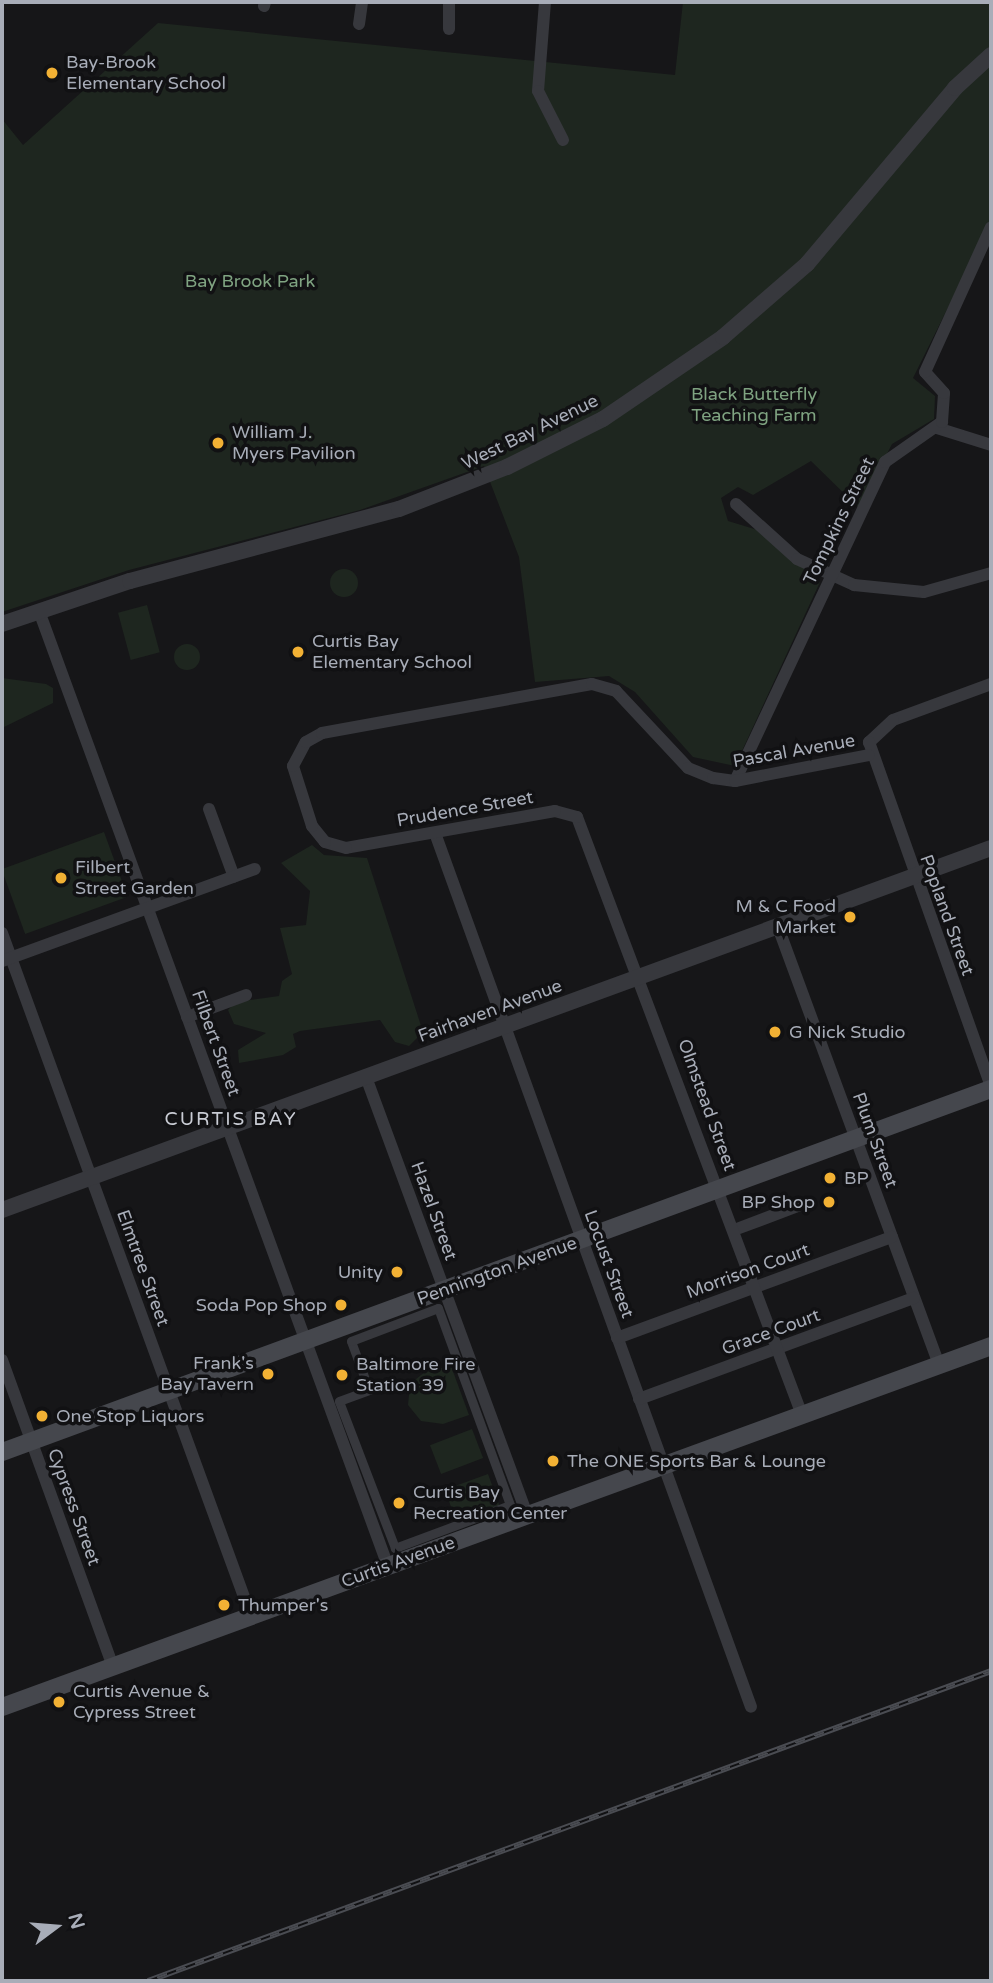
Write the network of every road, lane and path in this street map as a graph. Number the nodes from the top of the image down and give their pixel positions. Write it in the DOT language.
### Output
graph roads {
  1 [pos="362,2"];
  2 [pos="449,2"];
  3 [pos="545,2"];
  4 [pos="359,24"];
  5 [pos="449,29"];
  6 [pos="991,55"];
  7 [pos="563,140"];
  8 [pos="990,232"];
  9 [pos="937,428"];
  10 [pos="991,445"];
  11 [pos="736,504"];
  12 [pos="991,573"];
  13 [pos="831,576"];
  14 [pos="39,611"];
  15 [pos="2,624"];
  16 [pos="991,684"];
  17 [pos="869,755"];
  18 [pos="735,781"];
  19 [pos="209,809"];
  20 [pos="571,813"];
  21 [pos="435,833"];
  22 [pos="366,845"];
  23 [pos="991,848"];
  24 [pos="255,869"];
  25 [pos="233,877"];
  26 [pos="914,877"];
  27 [pos="148,908"];
  28 [pos="778,927"];
  29 [pos="2,933"];
  30 [pos="6,960"];
  31 [pos="641,976"];
  32 [pos="246,995"];
  33 [pos="187,1017"];
  34 [pos="504,1027"];
  35 [pos="366,1077"];
  36 [pos="991,1088"];
  37 [pos="228,1128"];
  38 [pos="856,1139"];
  39 [pos="91,1178"];
  40 [pos="719,1189"];
  41 [pos="803,1204"];
  42 [pos="2,1210"];
  43 [pos="734,1230"];
  44 [pos="892,1237"];
  45 [pos="582,1240"];
  46 [pos="755,1287"];
  47 [pos="444,1290"];
  48 [pos="914,1298"];
  49 [pos="438,1308"];
  50 [pos="617,1338"];
  51 [pos="306,1341"];
  52 [pos="991,1346"];
  53 [pos="777,1348"];
  54 [pos="2,1360"];
  55 [pos="939,1365"];
  56 [pos="169,1391"];
  57 [pos="639,1399"];
  58 [pos="802,1415"];
  59 [pos="32,1441"];
  60 [pos="2,1452"];
  61 [pos="663,1466"];
  62 [pos="527,1516"];
  63 [pos="388,1566"];
  64 [pos="251,1616"];
  65 [pos="113,1666"];
  66 [pos="2,1707"];
  67 [pos="751,1707"];
  1 -- 4 [label="street"];
  2 -- 5 [label="street"];
  3 -- 7 [label="street"];
  6 -- 14 [label="street, West Bay Avenue"];
  8 -- 9 [label="street"];
  9 -- 10 [label="street"];
  9 -- 13 [label="street, Tompkins Street"];
  11 -- 13 [label="street"];
  12 -- 13 [label="street"];
  13 -- 18 [label="street, Tompkins Street"];
  14 -- 15 [label="street, West Bay Avenue"];
  14 -- 27 [label="street, Filbert Street"];
  16 -- 17 [label="street, Pascal Avenue"];
  17 -- 18 [label="street, Pascal Avenue"];
  17 -- 26 [label="street, Popland Street"];
  18 -- 22 [label="street, Pascal Avenue"];
  19 -- 25 [label="street"];
  20 -- 21 [label="street, Prudence Street"];
  20 -- 31 [label="street, Olmstead Street"];
  21 -- 22 [label="street, Prudence Street"];
  21 -- 34 [label="street, Locust Street"];
  23 -- 26 [label="street, Fairhaven Avenue"];
  24 -- 25 [label="street"];
  25 -- 27 [label="street"];
  26 -- 28 [label="street, Fairhaven Avenue"];
  26 -- 36 [label="street, Popland Street"];
  27 -- 30 [label="street"];
  27 -- 33 [label="street, Filbert Street"];
  28 -- 31 [label="street, Fairhaven Avenue"];
  28 -- 38 [label="street, Plum Street"];
  29 -- 30 [label="street, Elmtree Street"];
  30 -- 39 [label="street, Elmtree Street"];
  31 -- 34 [label="street, Fairhaven Avenue"];
  31 -- 40 [label="street, Olmstead Street"];
  32 -- 33 [label="street"];
  33 -- 37 [label="street, Filbert Street"];
  34 -- 35 [label="street, Fairhaven Avenue"];
  34 -- 45 [label="street, Locust Street"];
  35 -- 37 [label="street, Fairhaven Avenue"];
  35 -- 47 [label="street, Hazel Street"];
  36 -- 38 [label="main road, Pennington Avenue"];
  37 -- 39 [label="street, Fairhaven Avenue"];
  37 -- 51 [label="street, Filbert Street"];
  38 -- 40 [label="main road, Pennington Avenue"];
  38 -- 44 [label="street, Plum Street"];
  39 -- 42 [label="street, Fairhaven Avenue"];
  39 -- 56 [label="street, Elmtree Street"];
  40 -- 43 [label="street, Olmstead Street"];
  40 -- 45 [label="main road, Pennington Avenue"];
  41 -- 43 [label="street"];
  43 -- 46 [label="street, Olmstead Street"];
  44 -- 46 [label="street, Morrison Court"];
  44 -- 48 [label="street, Plum Street"];
  45 -- 47 [label="main road, Pennington Avenue"];
  45 -- 50 [label="street, Locust Street"];
  46 -- 50 [label="street, Morrison Court"];
  46 -- 53 [label="street, Olmstead Street"];
  47 -- 51 [label="main road, Pennington Avenue"];
  47 -- 62 [label="street, Hazel Street"];
  48 -- 53 [label="street, Grace Court"];
  48 -- 55 [label="street, Plum Street"];
  49 -- 49 [label="street"];
  50 -- 57 [label="street, Locust Street"];
  51 -- 56 [label="main road, Pennington Avenue"];
  51 -- 63 [label="street, Filbert Street"];
  52 -- 55 [label="main road, Curtis Avenue"];
  53 -- 57 [label="street, Grace Court"];
  53 -- 58 [label="street, Olmstead Street"];
  54 -- 59 [label="street, Cypress Street"];
  55 -- 58 [label="main road, Curtis Avenue"];
  56 -- 59 [label="main road, Pennington Avenue"];
  56 -- 64 [label="street, Elmtree Street"];
  57 -- 61 [label="street, Locust Street"];
  58 -- 61 [label="main road, Curtis Avenue"];
  59 -- 60 [label="main road, Pennington Avenue"];
  59 -- 65 [label="street, Cypress Street"];
  61 -- 62 [label="main road, Curtis Avenue"];
  61 -- 67 [label="street, Locust Street"];
  62 -- 63 [label="main road, Curtis Avenue"];
  63 -- 64 [label="main road, Curtis Avenue"];
  64 -- 65 [label="main road, Curtis Avenue"];
  65 -- 66 [label="main road, Curtis Avenue"];
}
